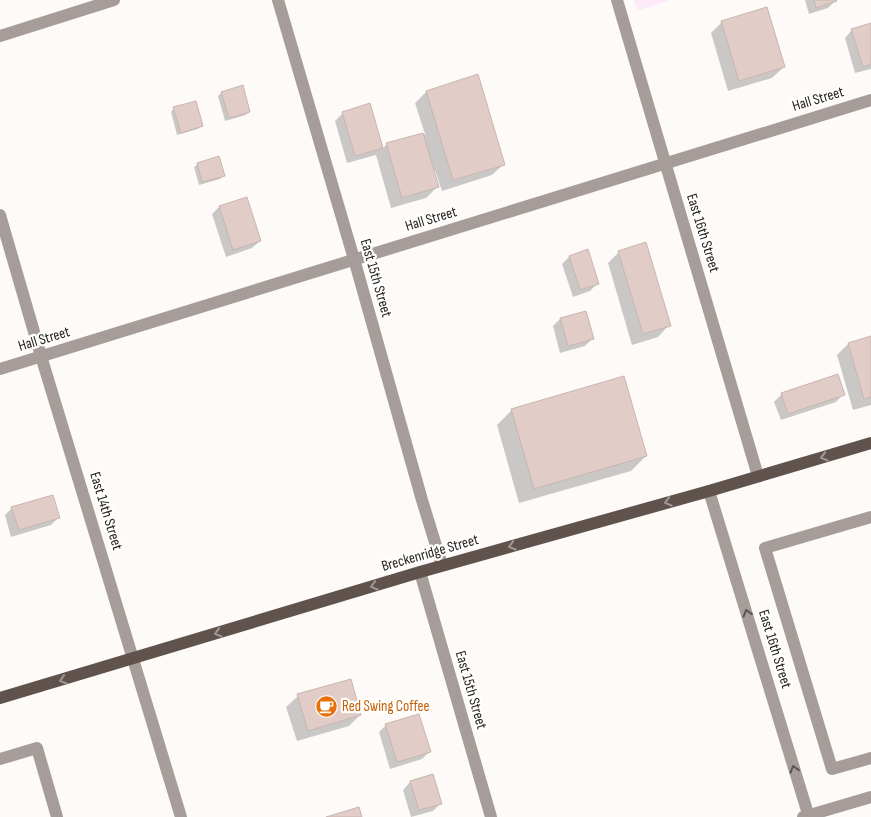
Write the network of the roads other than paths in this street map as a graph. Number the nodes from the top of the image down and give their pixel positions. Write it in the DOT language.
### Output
graph roads {
  1 [pos="114,0"];
  2 [pos="278,0"];
  3 [pos="617,0"];
  4 [pos="0,36"];
  5 [pos="871,100"];
  6 [pos="666,164"];
  7 [pos="0,215"];
  8 [pos="354,259"];
  9 [pos="41,356"];
  10 [pos="0,369"];
  11 [pos="871,443"];
  12 [pos="758,476"];
  13 [pos="709,491"];
  14 [pos="871,516"];
  15 [pos="442,565"];
  16 [pos="420,572"];
  17 [pos="134,659"];
  18 [pos="0,698"];
  19 [pos="871,758"];
  20 [pos="0,759"];
  21 [pos="871,797"];
  22 [pos="807,816"];
  23 [pos="57,817"];
  24 [pos="181,817"];
  25 [pos="491,817"];
  1 -- 4 [label="street"];
  2 -- 8 [label="street, East 15th Street"];
  3 -- 6 [label="street, East 16th Street"];
  5 -- 6 [label="street, Hall Street"];
  6 -- 8 [label="street, Hall Street"];
  6 -- 12 [label="street, East 16th Street"];
  7 -- 9 [label="street, East 14th Street"];
  8 -- 9 [label="street, Hall Street"];
  8 -- 15 [label="street, East 15th Street"];
  9 -- 10 [label="street, Hall Street"];
  9 -- 17 [label="street, East 14th Street"];
  11 -- 12 [label="main road, Breckenridge Street, one-way"];
  12 -- 13 [label="main road, Breckenridge Street"];
  13 -- 15 [label="main road, Breckenridge Street, one-way"];
  22 -- 13 [label="street, East 16th Street, one-way"];
  14 -- 19 [label="street"];
  15 -- 16 [label="main road, Breckenridge Street"];
  16 -- 17 [label="main road, Breckenridge Street, one-way"];
  16 -- 25 [label="street, East 15th Street"];
  17 -- 18 [label="main road, Breckenridge Street, one-way"];
  17 -- 24 [label="street, East 14th Street"];
  20 -- 23 [label="street"];
  21 -- 22 [label="street"];
}
